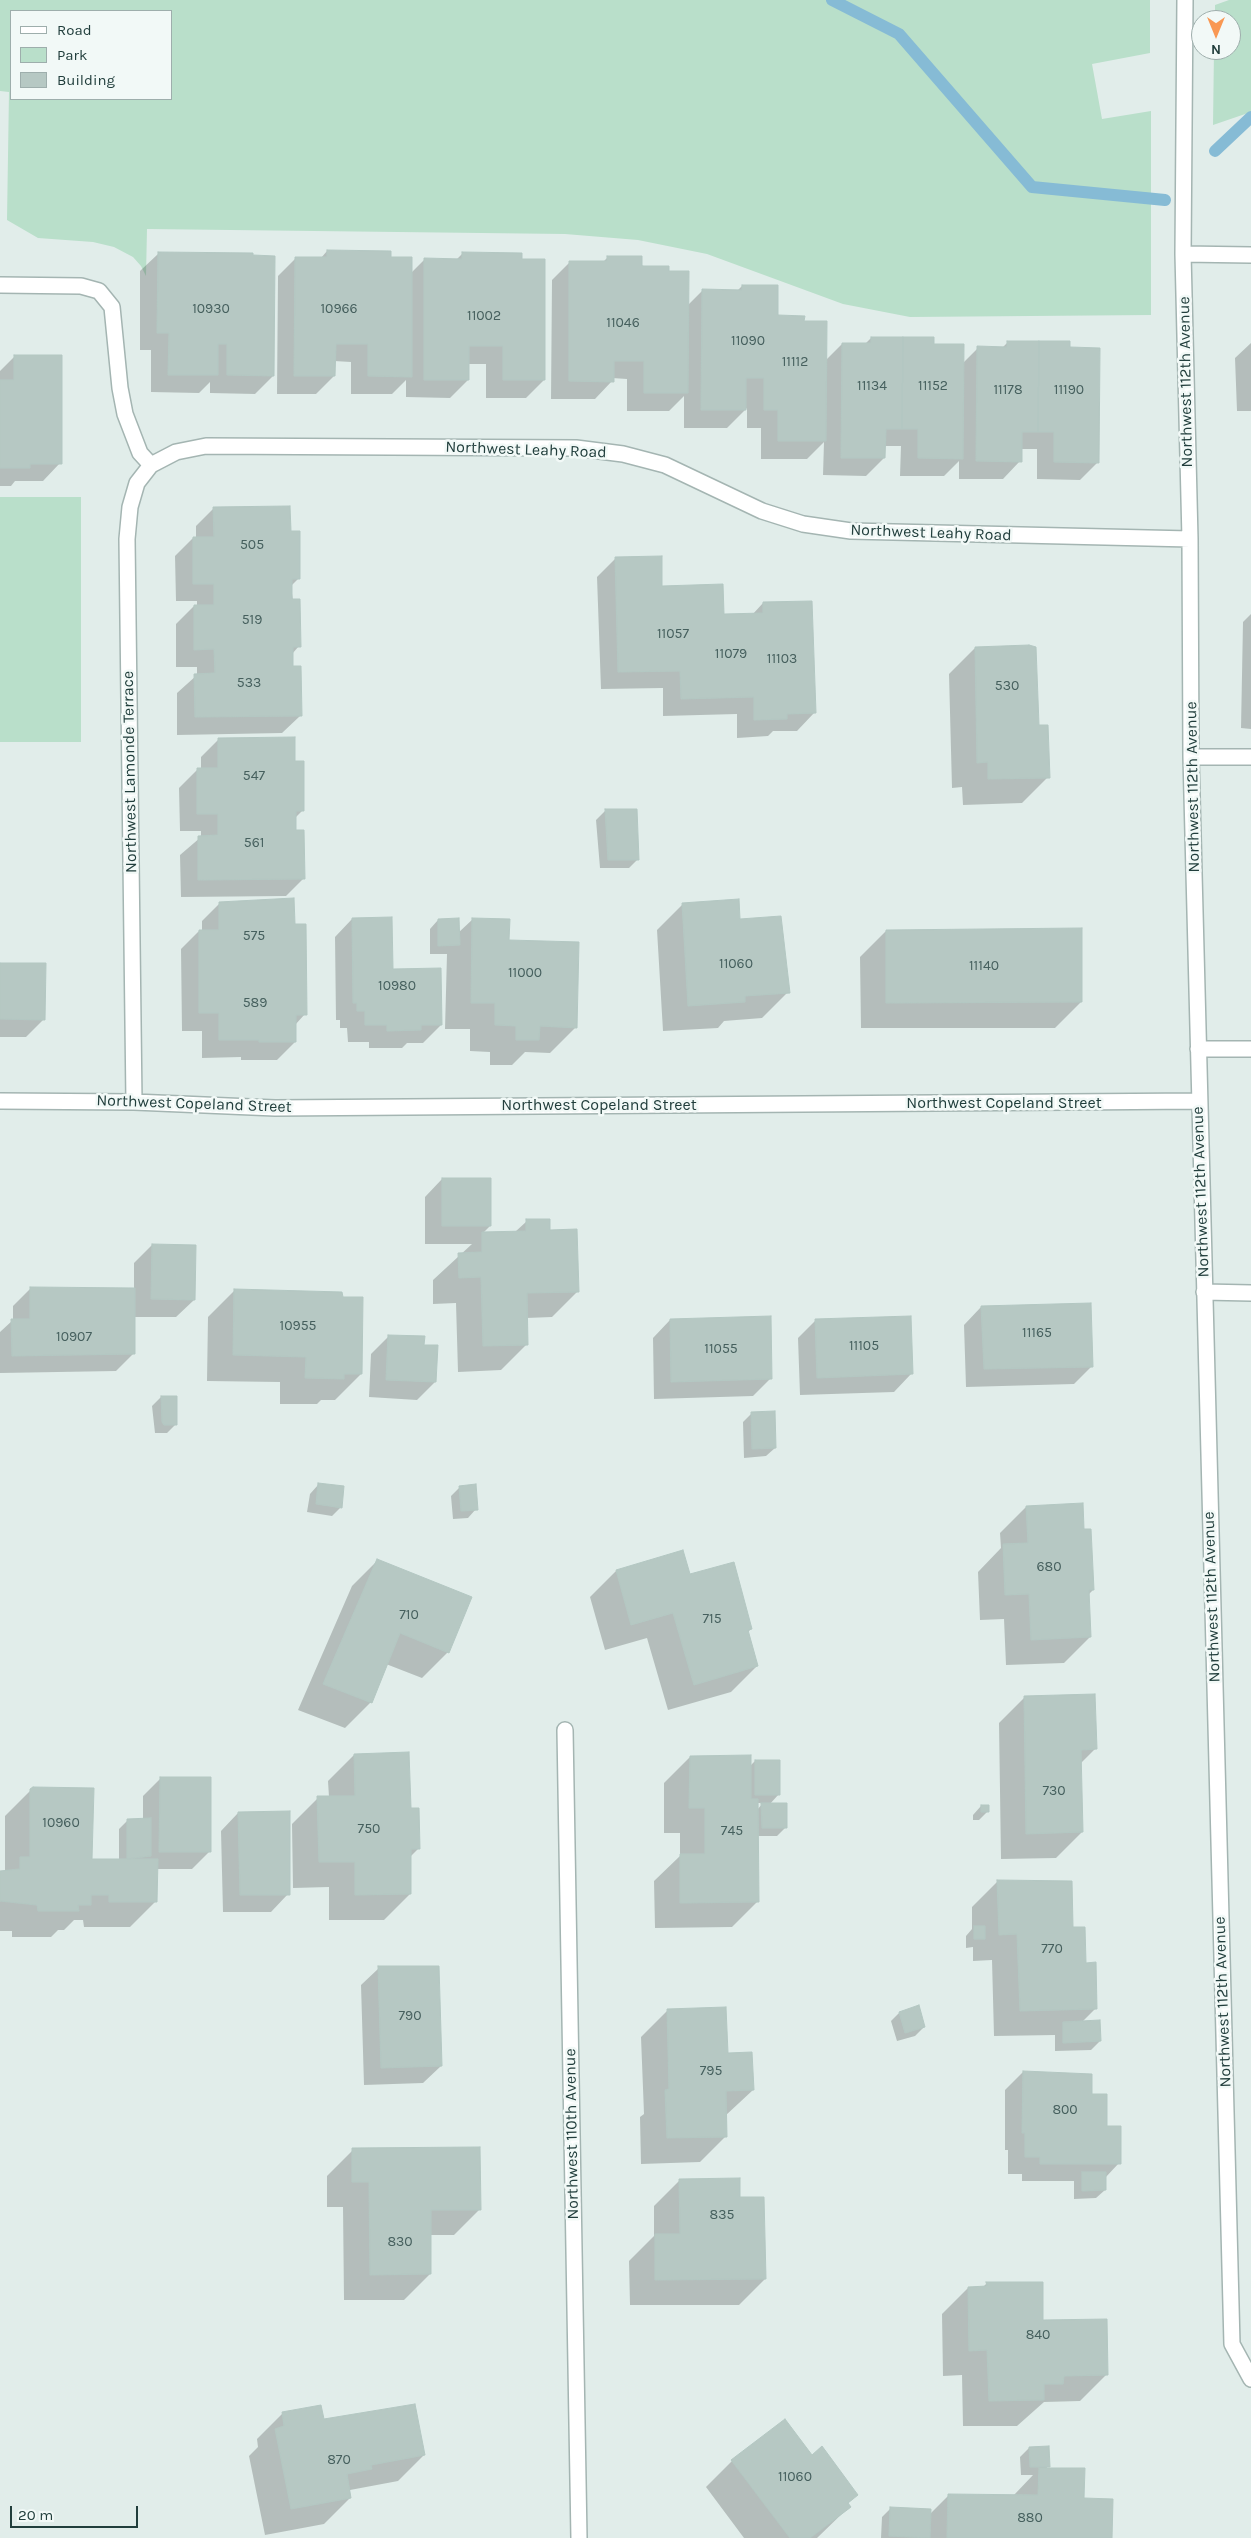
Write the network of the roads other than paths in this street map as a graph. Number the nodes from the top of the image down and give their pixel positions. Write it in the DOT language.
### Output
graph roads {
  1 [pos="1185,0"];
  2 [pos="1183,254"];
  3 [pos="1251,255"];
  4 [pos="0,284"];
  5 [pos="151,465"];
  6 [pos="1190,539"];
  7 [pos="1191,757"];
  8 [pos="1251,757"];
  9 [pos="1198,1049"];
  10 [pos="1251,1049"];
  11 [pos="0,1100"];
  12 [pos="1199,1101"];
  13 [pos="134,1102"];
  14 [pos="1204,1292"];
  15 [pos="1251,1293"];
  16 [pos="565,1730"];
  17 [pos="1251,2379"];
  18 [pos="579,2538"];
  1 -- 2 [label="street, Northwest 112th Avenue"];
  2 -- 3 [label="street"];
  2 -- 6 [label="street, Northwest 112th Avenue"];
  4 -- 5 [label="street"];
  5 -- 6 [label="street, Northwest Leahy Road"];
  5 -- 13 [label="street, Northwest Lamonde Terrace"];
  6 -- 7 [label="street, Northwest 112th Avenue"];
  7 -- 8 [label="street"];
  7 -- 9 [label="street, Northwest 112th Avenue"];
  9 -- 10 [label="street"];
  9 -- 12 [label="street, Northwest 112th Avenue"];
  11 -- 13 [label="street, Northwest Copeland Street"];
  12 -- 13 [label="street, Northwest Copeland Street"];
  12 -- 14 [label="street, Northwest 112th Avenue"];
  14 -- 15 [label="street"];
  14 -- 17 [label="street, Northwest 112th Avenue"];
  16 -- 18 [label="street, Northwest 110th Avenue"];
}
